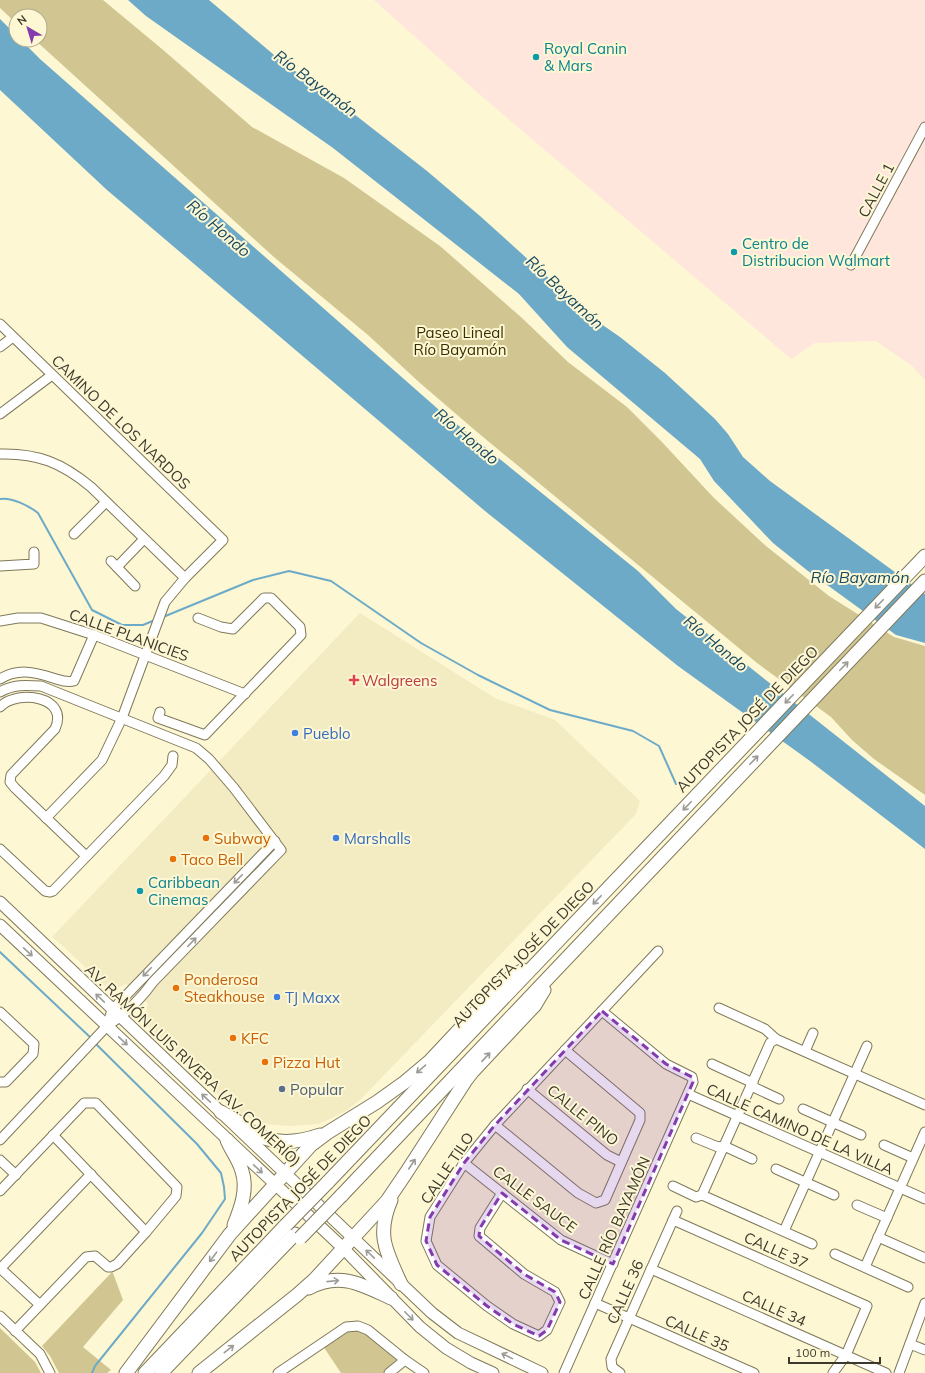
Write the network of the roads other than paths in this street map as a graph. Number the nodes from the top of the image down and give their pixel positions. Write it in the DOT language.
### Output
graph roads {
  1 [pos="925,127"];
  2 [pos="851,265"];
  3 [pos="0,324"];
  4 [pos="13,337"];
  5 [pos="0,347"];
  6 [pos="52,375"];
  7 [pos="0,414"];
  8 [pos="0,454"];
  9 [pos="106,502"];
  10 [pos="74,534"];
  11 [pos="144,539"];
  12 [pos="34,552"];
  13 [pos="925,556"];
  14 [pos="0,566"];
  15 [pos="185,578"];
  16 [pos="925,580"];
  17 [pos="135,586"];
  18 [pos="198,618"];
  19 [pos="0,621"];
  20 [pos="94,635"];
  21 [pos="146,655"];
  22 [pos="0,679"];
  23 [pos="0,692"];
  24 [pos="245,694"];
  25 [pos="0,707"];
  26 [pos="160,712"];
  27 [pos="122,718"];
  28 [pos="173,756"];
  29 [pos="726,789"];
  30 [pos="46,818"];
  31 [pos="274,840"];
  32 [pos="0,848"];
  33 [pos="86,856"];
  34 [pos="0,902"];
  35 [pos="0,925"];
  36 [pos="568,930"];
  37 [pos="658,951"];
  38 [pos="541,958"];
  39 [pos="556,970"];
  40 [pos="718,1008"];
  41 [pos="602,1010"];
  42 [pos="0,1012"];
  43 [pos="116,1014"];
  44 [pos="107,1026"];
  45 [pos="813,1033"];
  46 [pos="776,1039"];
  47 [pos="867,1046"];
  48 [pos="565,1050"];
  49 [pos="805,1051"];
  50 [pos="712,1064"];
  51 [pos="854,1073"];
  52 [pos="0,1082"];
  53 [pos="752,1084"];
  54 [pos="527,1089"];
  55 [pos="688,1094"];
  56 [pos="779,1099"];
  57 [pos="925,1105"];
  58 [pos="803,1109"];
  59 [pos="221,1112"];
  60 [pos="738,1116"];
  61 [pos="832,1122"];
  62 [pos="495,1124"];
  63 [pos="327,1133"];
  64 [pos="53,1135"];
  65 [pos="861,1135"];
  66 [pos="924,1135"];
  67 [pos="696,1138"];
  68 [pos="0,1140"];
  69 [pos="228,1140"];
  70 [pos="724,1146"];
  71 [pos="884,1146"];
  72 [pos="819,1152"];
  73 [pos="752,1158"];
  74 [pos="913,1158"];
  75 [pos="0,1160"];
  76 [pos="621,1162"];
  77 [pos="464,1163"];
  78 [pos="776,1169"];
  79 [pos="285,1172"];
  80 [pos="91,1174"];
  81 [pos="16,1175"];
  82 [pos="806,1182"];
  83 [pos="274,1184"];
  84 [pos="397,1186"];
  85 [pos="672,1186"];
  86 [pos="900,1188"];
  87 [pos="334,1190"];
  88 [pos="0,1191"];
  89 [pos="502,1193"];
  90 [pos="702,1195"];
  91 [pos="834,1195"];
  92 [pos="925,1200"];
  93 [pos="857,1205"];
  94 [pos="677,1211"];
  95 [pos="887,1218"];
  96 [pos="673,1220"];
  97 [pos="784,1231"];
  98 [pos="146,1232"];
  99 [pos="293,1232"];
  100 [pos="230,1234"];
  101 [pos="352,1237"];
  102 [pos="878,1237"];
  103 [pos="812,1244"];
  104 [pos="342,1248"];
  105 [pos="836,1254"];
  106 [pos="925,1258"];
  107 [pos="613,1264"];
  108 [pos="865,1267"];
  109 [pos="0,1268"];
  110 [pos="651,1269"];
  111 [pos="401,1284"];
  112 [pos="908,1287"];
  113 [pos="297,1295"];
  114 [pos="391,1298"];
  115 [pos="596,1303"];
  116 [pos="925,1303"];
  117 [pos="40,1305"];
  118 [pos="0,1316"];
  119 [pos="629,1318"];
  120 [pos="15,1331"];
  121 [pos="910,1344"];
  122 [pos="925,1350"];
  123 [pos="846,1355"];
  124 [pos="405,1360"];
  125 [pos="50,1373"];
  126 [pos="126,1373"];
  127 [pos="145,1373"];
  128 [pos="157,1373"];
  129 [pos="161,1373"];
  130 [pos="173,1373"];
  131 [pos="199,1373"];
  132 [pos="278,1373"];
  133 [pos="389,1373"];
  134 [pos="424,1373"];
  135 [pos="493,1373"];
  136 [pos="542,1373"];
  137 [pos="564,1373"];
  138 [pos="620,1373"];
  139 [pos="754,1373"];
  140 [pos="833,1373"];
  141 [pos="886,1373"];
  142 [pos="899,1373"];
  1 -- 2 [label="street, CALLE 1"];
  3 -- 4 [label="street, CAMINO DE LOS NARDOS"];
  4 -- 5 [label="street"];
  4 -- 6 [label="street, CAMINO DE LOS NARDOS"];
  6 -- 7 [label="street"];
  6 -- 15 [label="street, CAMINO DE LOS NARDOS"];
  8 -- 9 [label="street"];
  9 -- 10 [label="street"];
  9 -- 11 [label="street"];
  11 -- 15 [label="street"];
  11 -- 17 [label="street"];
  12 -- 14 [label="street"];
  13 -- 36 [label="highway, AUTOPISTA JOSÉ DE DIEGO, one-way"];
  15 -- 21 [label="street"];
  29 -- 16 [label="highway, AUTOPISTA JOSÉ DE DIEGO, one-way"];
  18 -- 24 [label="street"];
  19 -- 20 [label="street, CALLE PLANICIES"];
  20 -- 21 [label="street, CALLE PLANICIES"];
  20 -- 22 [label="street"];
  21 -- 24 [label="street, CALLE PLANICIES"];
  21 -- 27 [label="street"];
  23 -- 27 [label="street"];
  24 -- 26 [label="street"];
  25 -- 30 [label="street"];
  27 -- 30 [label="street"];
  27 -- 31 [label="street"];
  28 -- 33 [label="street"];
  29 -- 39 [label="highway, AUTOPISTA JOSÉ DE DIEGO"];
  29 -- 87 [label="highway"];
  30 -- 33 [label="street"];
  31 -- 43 [label="street, one-way"];
  43 -- 31 [label="street, one-way"];
  32 -- 33 [label="street"];
  43 -- 34 [label="main road, AV. RAMÓN LUIS RIVERA (AV. COMERÍO), one-way"];
  35 -- 44 [label="main road, AV. RAMÓN LUIS RIVERA (AV. COMERÍO), one-way"];
  36 -- 38 [label="highway, AUTOPISTA JOSÉ DE DIEGO"];
  36 -- 87 [label="highway"];
  37 -- 41 [label="street, CALLE TILO"];
  38 -- 63 [label="highway, one-way"];
  38 -- 87 [label="highway, AUTOPISTA JOSÉ DE DIEGO"];
  84 -- 39 [label="highway, one-way"];
  39 -- 87 [label="highway, AUTOPISTA JOSÉ DE DIEGO"];
  40 -- 46 [label="street"];
  41 -- 48 [label="street, CALLE TILO"];
  41 -- 55 [label="street, CALLE RÍO BAYAMÓN"];
  42 -- 52 [label="street"];
  43 -- 44 [label="street"];
  59 -- 43 [label="main road, AV. RAMÓN LUIS RIVERA (AV. COMERÍO), one-way"];
  44 -- 68 [label="street"];
  44 -- 69 [label="main road, AV. RAMÓN LUIS RIVERA (AV. COMERÍO), one-way"];
  45 -- 49 [label="street"];
  46 -- 49 [label="street"];
  46 -- 53 [label="street"];
  47 -- 51 [label="street"];
  48 -- 54 [label="street, CALLE TILO"];
  48 -- 76 [label="street"];
  49 -- 51 [label="street"];
  50 -- 53 [label="street"];
  51 -- 57 [label="street"];
  51 -- 61 [label="street"];
  53 -- 56 [label="street"];
  53 -- 60 [label="street"];
  54 -- 62 [label="street, CALLE TILO"];
  54 -- 76 [label="street, CALLE PINO"];
  55 -- 60 [label="street, CALLE CAMINO DE LA VILLA"];
  55 -- 107 [label="street, CALLE RÍO BAYAMÓN"];
  58 -- 61 [label="street"];
  59 -- 63 [label="highway"];
  59 -- 79 [label="main road, AV. RAMÓN LUIS RIVERA (AV. COMERÍO)"];
  60 -- 70 [label="street"];
  60 -- 72 [label="street, CALLE CAMINO DE LA VILLA"];
  61 -- 65 [label="street"];
  61 -- 72 [label="street"];
  62 -- 76 [label="street"];
  62 -- 77 [label="street, CALLE TILO"];
  63 -- 79 [label="highway"];
  64 -- 80 [label="street"];
  64 -- 81 [label="street"];
  64 -- 98 [label="street"];
  66 -- 74 [label="street"];
  67 -- 70 [label="street"];
  69 -- 83 [label="main road, AV. RAMÓN LUIS RIVERA (AV. COMERÍO), one-way"];
  69 -- 100 [label="highway"];
  70 -- 73 [label="street"];
  70 -- 90 [label="street"];
  71 -- 74 [label="street"];
  72 -- 82 [label="street"];
  72 -- 86 [label="street, CALLE CAMINO DE LA VILLA"];
  74 -- 86 [label="street"];
  75 -- 81 [label="street"];
  77 -- 89 [label="street, CALLE SAUCE"];
  77 -- 89 [label="street, CALLE TILO"];
  78 -- 82 [label="street"];
  79 -- 83 [label="highway"];
  79 -- 101 [label="main road, AV. RAMÓN LUIS RIVERA (AV. COMERÍO)"];
  80 -- 98 [label="street"];
  80 -- 109 [label="street"];
  81 -- 88 [label="street"];
  82 -- 91 [label="street"];
  82 -- 97 [label="street"];
  83 -- 100 [label="highway"];
  83 -- 104 [label="main road, AV. RAMÓN LUIS RIVERA (AV. COMERÍO)"];
  84 -- 101 [label="highway"];
  84 -- 111 [label="highway"];
  85 -- 90 [label="street"];
  86 -- 92 [label="street, CALLE CAMINO DE LA VILLA"];
  86 -- 95 [label="street"];
  87 -- 99 [label="highway, AUTOPISTA JOSÉ DE DIEGO, bridge"];
  87 -- 99 [label="highway, AUTOPISTA JOSÉ DE DIEGO, bridge"];
  89 -- 107 [label="street, CALLE SAUCE"];
  90 -- 97 [label="street"];
  93 -- 95 [label="street"];
  94 -- 96 [label="street, CALLE 36"];
  95 -- 102 [label="street"];
  96 -- 110 [label="street, CALLE 36"];
  96 -- 123 [label="street, CALLE 37"];
  97 -- 103 [label="street"];
  98 -- 117 [label="street"];
  99 -- 127 [label="highway, AUTOPISTA JOSÉ DE DIEGO"];
  99 -- 128 [label="highway"];
  99 -- 129 [label="highway"];
  99 -- 130 [label="highway, AUTOPISTA JOSÉ DE DIEGO"];
  100 -- 126 [label="highway, one-way"];
  101 -- 104 [label="highway"];
  111 -- 101 [label="main road, AV. RAMÓN LUIS RIVERA (AV. COMERÍO), one-way"];
  102 -- 106 [label="street"];
  102 -- 108 [label="street"];
  104 -- 113 [label="highway"];
  104 -- 114 [label="main road, AV. RAMÓN LUIS RIVERA (AV. COMERÍO)"];
  105 -- 108 [label="street"];
  107 -- 115 [label="street, CALLE RÍO BAYAMÓN"];
  108 -- 112 [label="street"];
  109 -- 117 [label="street"];
  110 -- 119 [label="street, CALLE 36"];
  110 -- 123 [label="street, CALLE 34"];
  136 -- 111 [label="main road, AV. RAMÓN LUIS RIVERA (AV. COMERÍO), one-way"];
  113 -- 114 [label="highway, one-way"];
  131 -- 113 [label="highway, one-way"];
  114 -- 135 [label="main road, AV. RAMÓN LUIS RIVERA (AV. COMERÍO), one-way"];
  115 -- 119 [label="street, CALLE 35"];
  115 -- 137 [label="street, CALLE RÍO BAYAMÓN"];
  116 -- 121 [label="street"];
  117 -- 120 [label="street"];
  118 -- 120 [label="street"];
  119 -- 138 [label="street, CALLE 36"];
  119 -- 139 [label="street, CALLE 35"];
  120 -- 125 [label="street"];
  121 -- 122 [label="street"];
  121 -- 142 [label="street"];
  123 -- 140 [label="street"];
  123 -- 141 [label="street, CALLE 34"];
  124 -- 132 [label="street"];
  124 -- 133 [label="street"];
  124 -- 134 [label="street"];
}
